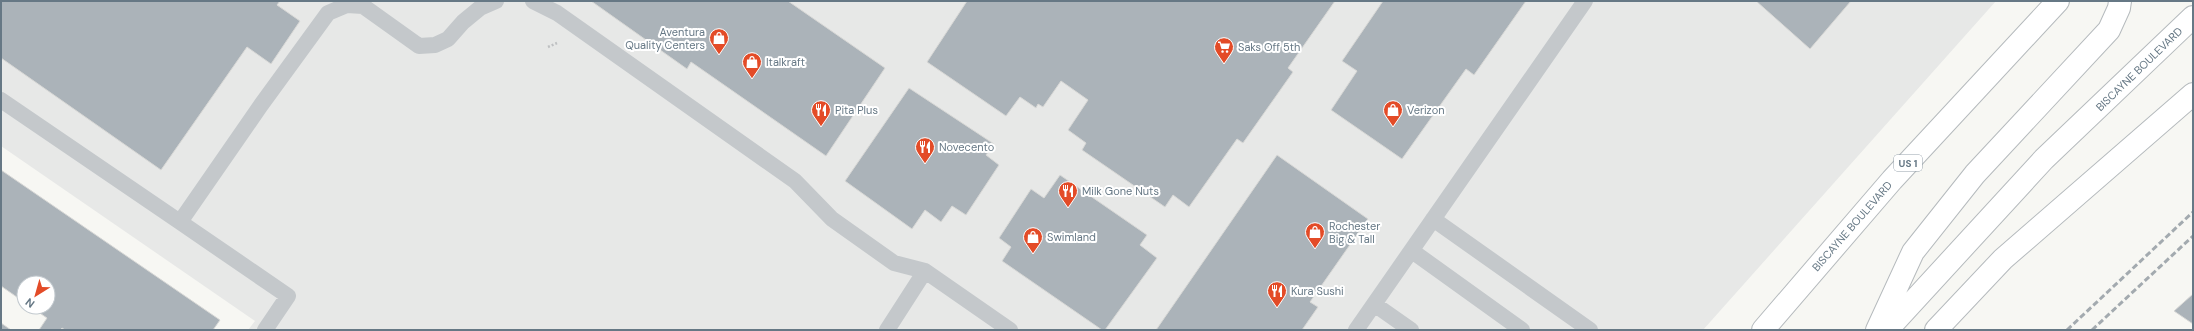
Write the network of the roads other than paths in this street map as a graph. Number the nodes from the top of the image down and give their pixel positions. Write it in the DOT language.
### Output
graph roads {
  1 [pos="496,1"];
  2 [pos="533,1"];
  3 [pos="1585,1"];
  4 [pos="2058,1"];
  5 [pos="2120,1"];
  6 [pos="2193,17"];
  7 [pos="2193,94"];
  8 [pos="1,100"];
  9 [pos="1433,219"];
  10 [pos="180,222"];
  11 [pos="1412,251"];
  12 [pos="924,271"];
  13 [pos="1374,304"];
  14 [pos="265,330"];
  15 [pos="887,330"];
  16 [pos="1010,330"];
  17 [pos="1356,330"];
  18 [pos="1411,330"];
  19 [pos="1522,330"];
  20 [pos="1590,330"];
  21 [pos="1763,330"];
  22 [pos="1877,330"];
  23 [pos="1887,330"];
  24 [pos="1936,330"];
  1 -- 10 [label="lane"];
  2 -- 12 [label="lane"];
  3 -- 9 [label="lane"];
  4 -- 21 [label="main road, BISCAYNE BOULEVARD / US 1"];
  5 -- 22 [label="main road"];
  6 -- 23 [label="main road, BISCAYNE BOULEVARD"];
  7 -- 24 [label="main road"];
  8 -- 10 [label="lane"];
  9 -- 11 [label="lane"];
  9 -- 20 [label="lane"];
  10 -- 14 [label="lane"];
  11 -- 13 [label="lane"];
  11 -- 19 [label="lane"];
  12 -- 15 [label="lane"];
  12 -- 16 [label="lane"];
  13 -- 17 [label="lane"];
  13 -- 18 [label="lane"];
}
